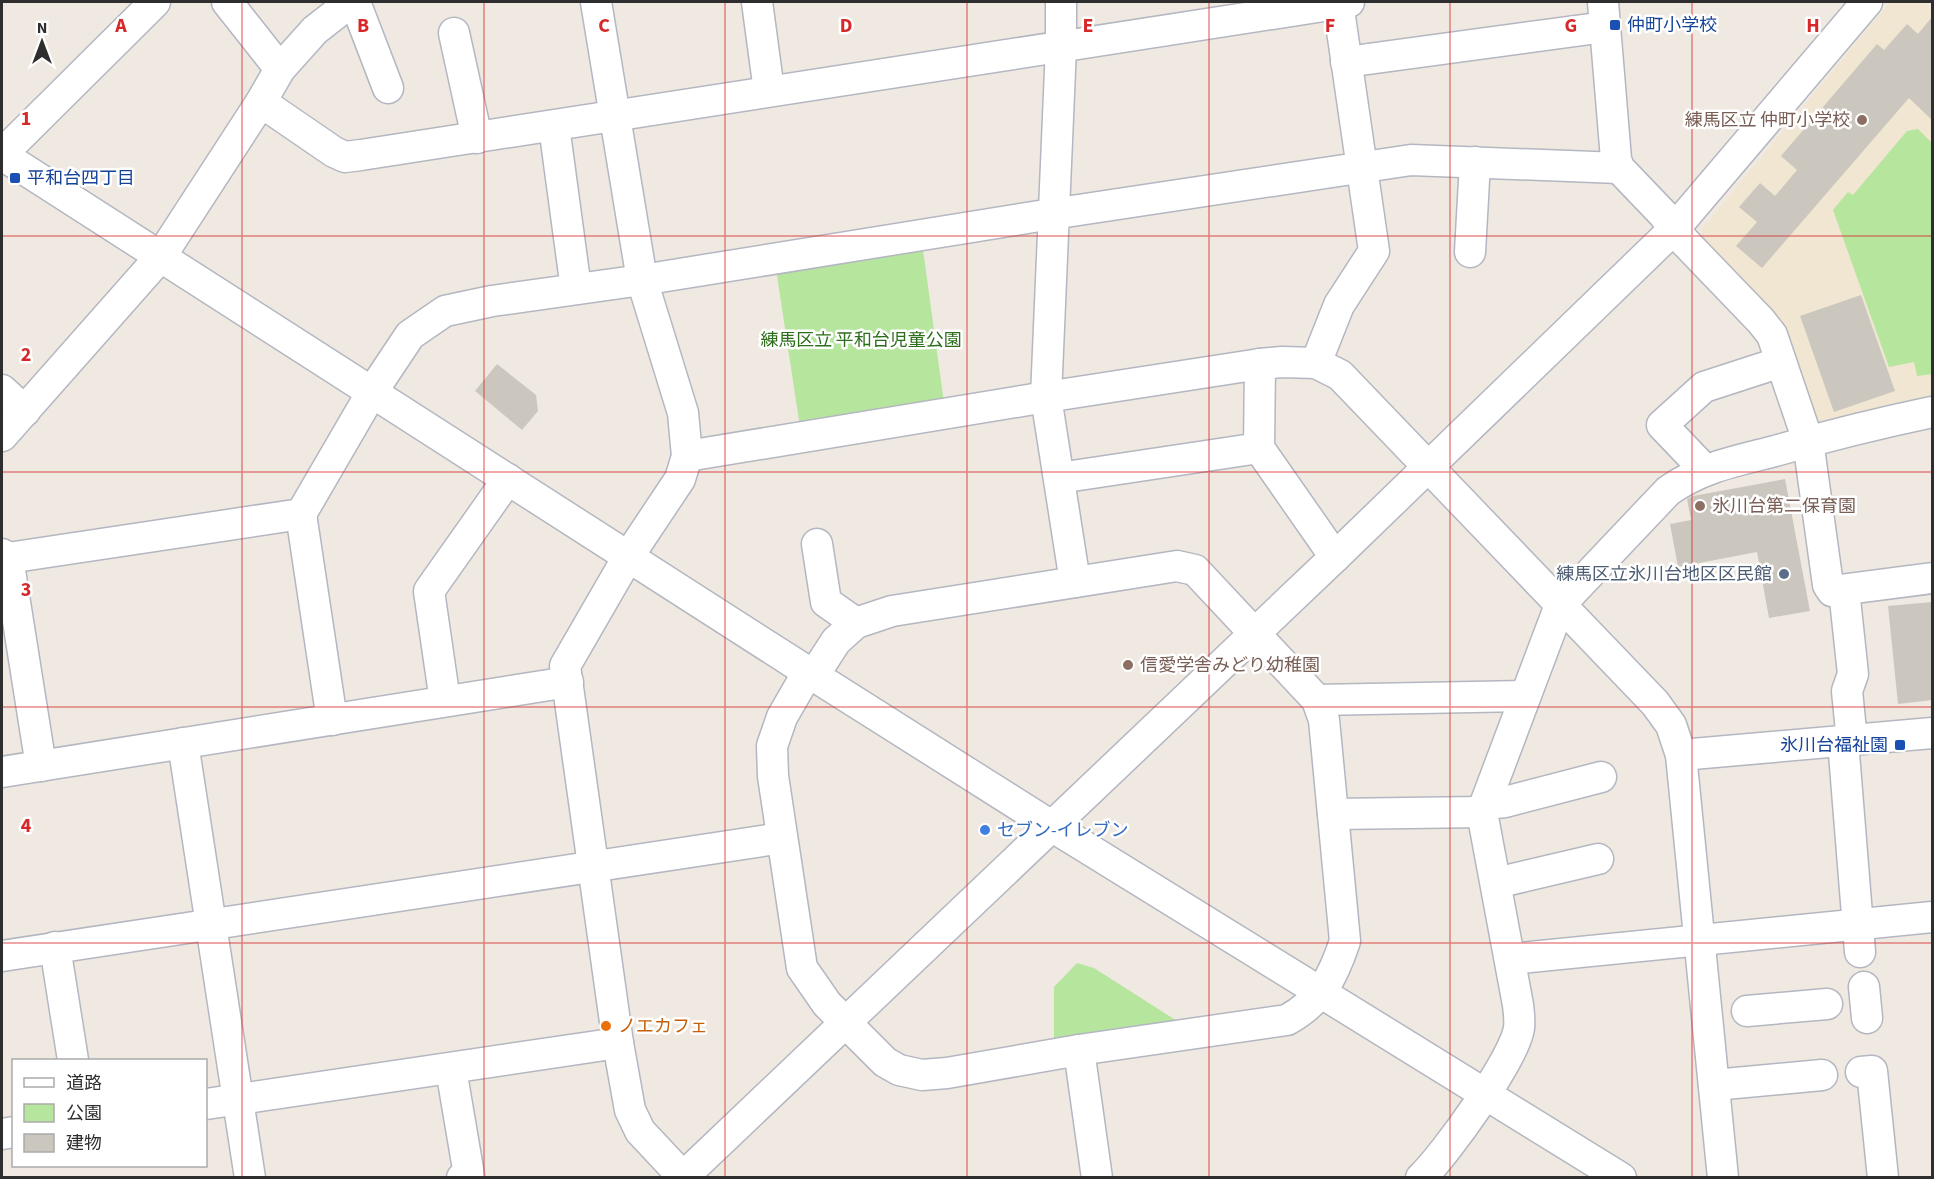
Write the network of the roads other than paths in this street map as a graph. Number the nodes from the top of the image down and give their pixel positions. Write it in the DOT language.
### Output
graph roads {
  1 [pos="155,2"];
  2 [pos="227,2"];
  3 [pos="353,2"];
  4 [pos="596,2"];
  5 [pos="757,2"];
  6 [pos="1061,2"];
  7 [pos="1344,2"];
  8 [pos="1867,2"];
  9 [pos="1604,14"];
  10 [pos="454,33"];
  11 [pos="1061,47"];
  12 [pos="1347,62"];
  13 [pos="280,69"];
  14 [pos="388,88"];
  15 [pos="769,92"];
  16 [pos="261,102"];
  17 [pos="615,115"];
  18 [pos="554,126"];
  19 [pos="477,138"];
  20 [pos="2,154"];
  21 [pos="1475,162"];
  22 [pos="1363,167"];
  23 [pos="1619,168"];
  24 [pos="1052,214"];
  25 [pos="1675,228"];
  26 [pos="1470,252"];
  27 [pos="161,255"];
  28 [pos="642,280"];
  29 [pos="576,289"];
  30 [pos="1781,362"];
  31 [pos="1316,363"];
  32 [pos="1260,364"];
  33 [pos="2,390"];
  34 [pos="372,392"];
  35 [pos="1046,397"];
  36 [pos="25,411"];
  37 [pos="1932,412"];
  38 [pos="2,436"];
  39 [pos="1808,441"];
  40 [pos="1259,448"];
  41 [pos="687,456"];
  42 [pos="1429,467"];
  43 [pos="1705,470"];
  44 [pos="1059,478"];
  45 [pos="508,479"];
  46 [pos="301,514"];
  47 [pos="817,544"];
  48 [pos="5,556"];
  49 [pos="628,556"];
  50 [pos="1335,557"];
  51 [pos="1932,578"];
  52 [pos="1075,582"];
  53 [pos="1844,590"];
  54 [pos="1560,605"];
  55 [pos="856,623"];
  56 [pos="1253,634"];
  57 [pos="811,674"];
  58 [pos="568,682"];
  59 [pos="1524,696"];
  60 [pos="1317,700"];
  61 [pos="445,702"];
  62 [pos="332,720"];
  63 [pos="1932,733"];
  64 [pos="1847,741"];
  65 [pos="183,743"];
  66 [pos="1681,755"];
  67 [pos="41,766"];
  68 [pos="2,772"];
  69 [pos="1601,777"];
  70 [pos="1484,808"];
  71 [pos="1333,814"];
  72 [pos="1053,827"];
  73 [pos="782,838"];
  74 [pos="1598,859"];
  75 [pos="593,867"];
  76 [pos="1496,883"];
  77 [pos="1932,917"];
  78 [pos="211,925"];
  79 [pos="1859,938"];
  80 [pos="1699,940"];
  81 [pos="55,947"];
  82 [pos="2,956"];
  83 [pos="1510,959"];
  84 [pos="1320,992"];
  85 [pos="1859,1006"];
  86 [pos="1728,1013"];
  87 [pos="846,1023"];
  88 [pos="618,1043"];
  89 [pos="1079,1050"];
  90 [pos="73,1059"];
  91 [pos="452,1069"];
  92 [pos="1861,1072"];
  93 [pos="1822,1075"];
  94 [pos="1714,1084"];
  95 [pos="1485,1093"];
  96 [pos="239,1100"];
  97 [pos="207,1104"];
  98 [pos="1877,1159"];
  99 [pos="1729,1167"];
  100 [pos="1601,1173"];
  101 [pos="683,1177"];
  102 [pos="250,1178"];
  103 [pos="462,1178"];
  104 [pos="1097,1178"];
  105 [pos="1421,1178"];
  1 -- 20 [label="street"];
  2 -- 13 [label="street"];
  3 -- 13 [label="street"];
  3 -- 14 [label="street"];
  4 -- 17 [label="street"];
  5 -- 15 [label="street"];
  6 -- 11 [label="street"];
  7 -- 11 [label="street"];
  7 -- 12 [label="street"];
  8 -- 25 [label="street"];
  9 -- 12 [label="street"];
  9 -- 23 [label="street"];
  10 -- 19 [label="street"];
  11 -- 15 [label="street"];
  11 -- 24 [label="street"];
  12 -- 22 [label="street"];
  13 -- 16 [label="street"];
  15 -- 17 [label="street"];
  16 -- 19 [label="street"];
  16 -- 27 [label="street"];
  17 -- 18 [label="street"];
  17 -- 28 [label="street"];
  18 -- 19 [label="street"];
  18 -- 29 [label="street"];
  20 -- 27 [label="street"];
  21 -- 22 [label="street"];
  21 -- 23 [label="street"];
  21 -- 26 [label="street"];
  22 -- 24 [label="street"];
  22 -- 31 [label="street"];
  23 -- 25 [label="street"];
  24 -- 28 [label="street"];
  24 -- 35 [label="street"];
  25 -- 30 [label="street"];
  25 -- 42 [label="street"];
  27 -- 34 [label="street"];
  27 -- 36 [label="street"];
  28 -- 29 [label="street"];
  28 -- 41 [label="street"];
  29 -- 34 [label="street"];
  30 -- 39 [label="street"];
  30 -- 43 [label="street"];
  31 -- 32 [label="street"];
  31 -- 42 [label="street"];
  32 -- 35 [label="street"];
  32 -- 40 [label="street"];
  33 -- 36 [label="street"];
  34 -- 45 [label="street"];
  34 -- 46 [label="street"];
  35 -- 41 [label="street"];
  35 -- 44 [label="street"];
  36 -- 38 [label="street"];
  37 -- 39 [label="street"];
  39 -- 43 [label="street"];
  39 -- 53 [label="street"];
  40 -- 44 [label="street"];
  40 -- 50 [label="street"];
  41 -- 49 [label="street"];
  42 -- 50 [label="street"];
  42 -- 54 [label="street"];
  43 -- 54 [label="street"];
  44 -- 52 [label="street"];
  45 -- 49 [label="street"];
  45 -- 61 [label="street"];
  46 -- 48 [label="street"];
  46 -- 62 [label="street"];
  47 -- 55 [label="street"];
  48 -- 67 [label="street"];
  49 -- 57 [label="street"];
  49 -- 58 [label="street"];
  50 -- 56 [label="street"];
  51 -- 53 [label="street"];
  52 -- 55 [label="street"];
  52 -- 56 [label="street"];
  53 -- 64 [label="street"];
  54 -- 59 [label="street"];
  54 -- 66 [label="street"];
  55 -- 57 [label="street"];
  56 -- 60 [label="street"];
  56 -- 72 [label="street"];
  57 -- 72 [label="street"];
  57 -- 73 [label="street"];
  58 -- 61 [label="street"];
  58 -- 75 [label="street"];
  59 -- 60 [label="street"];
  59 -- 70 [label="street"];
  60 -- 71 [label="street"];
  61 -- 62 [label="street"];
  62 -- 65 [label="street"];
  63 -- 64 [label="street"];
  64 -- 66 [label="street"];
  64 -- 79 [label="street"];
  65 -- 67 [label="street"];
  65 -- 78 [label="street"];
  66 -- 80 [label="street"];
  67 -- 68 [label="street"];
  69 -- 70 [label="street"];
  70 -- 71 [label="street"];
  70 -- 76 [label="street"];
  71 -- 84 [label="street"];
  72 -- 84 [label="street"];
  72 -- 87 [label="street"];
  73 -- 75 [label="street"];
  73 -- 87 [label="street"];
  74 -- 76 [label="street"];
  75 -- 78 [label="street"];
  75 -- 88 [label="street"];
  76 -- 83 [label="street"];
  77 -- 79 [label="street"];
  78 -- 81 [label="street"];
  78 -- 96 [label="street"];
  79 -- 80 [label="street"];
  80 -- 83 [label="street"];
  80 -- 86 [label="street"];
  81 -- 82 [label="street"];
  81 -- 90 [label="street"];
  83 -- 95 [label="street"];
  84 -- 89 [label="street"];
  84 -- 95 [label="street"];
  85 -- 86 [label="street"];
  86 -- 94 [label="street"];
  87 -- 89 [label="street"];
  87 -- 101 [label="street"];
  88 -- 91 [label="street"];
  88 -- 101 [label="street"];
  89 -- 104 [label="street"];
  91 -- 96 [label="street"];
  91 -- 103 [label="street"];
  92 -- 98 [label="street"];
  93 -- 94 [label="street"];
  94 -- 99 [label="street"];
  95 -- 100 [label="street"];
  95 -- 105 [label="street"];
  96 -- 97 [label="street"];
  96 -- 102 [label="street"];
}
